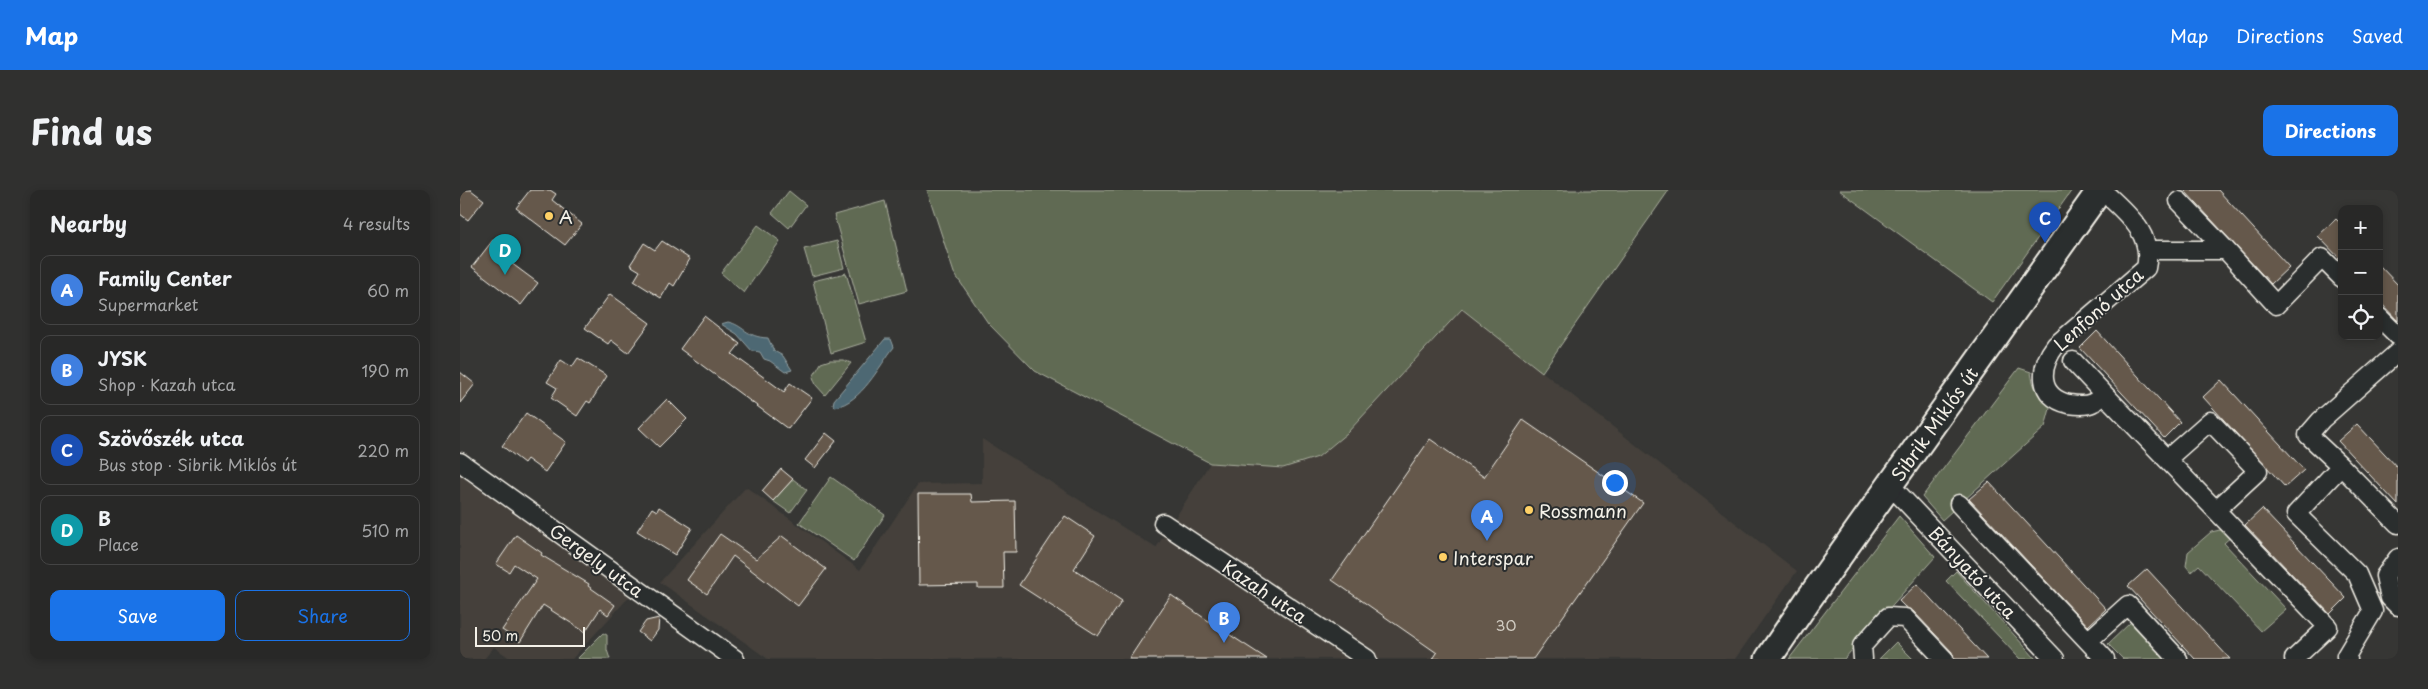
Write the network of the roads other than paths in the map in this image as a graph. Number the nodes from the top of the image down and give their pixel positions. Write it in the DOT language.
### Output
graph roads {
  1 [pos="2101,190"];
  2 [pos="2179,201"];
  3 [pos="2148,250"];
  4 [pos="2226,250"];
  5 [pos="2338,274"];
  6 [pos="2383,321"];
  7 [pos="2398,336"];
  8 [pos="2398,352"];
  9 [pos="2073,361"];
  10 [pos="2106,395"];
  11 [pos="2167,459"];
  12 [pos="460,462"];
  13 [pos="2341,466"];
  14 [pos="1890,485"];
  15 [pos="1959,504"];
  16 [pos="2217,509"];
  17 [pos="1163,523"];
  18 [pos="2398,524"];
  19 [pos="2398,558"];
  20 [pos="2398,606"];
  21 [pos="2088,641"];
  22 [pos="735,659"];
  23 [pos="1368,659"];
  24 [pos="1768,659"];
  25 [pos="1863,659"];
  26 [pos="1944,659"];
  27 [pos="2055,659"];
  28 [pos="2105,659"];
  29 [pos="2178,659"];
  30 [pos="2294,659"];
  31 [pos="2348,659"];
  1 -- 3 [label="street"];
  1 -- 14 [label="street, Sibrik Miklós út"];
  2 -- 4 [label="street"];
  3 -- 4 [label="street"];
  3 -- 10 [label="street, Lenfonó utca"];
  4 -- 5 [label="street"];
  6 -- 7 [label="street"];
  8 -- 13 [label="street"];
  9 -- 10 [label="street, Lenfonó utca"];
  10 -- 11 [label="street, Lenfonó utca"];
  11 -- 16 [label="street, Lenfonó utca"];
  11 -- 16 [label="street"];
  12 -- 22 [label="street, Gergely utca"];
  13 -- 18 [label="street"];
  13 -- 31 [label="street"];
  14 -- 24 [label="street, Sibrik Miklós út"];
  14 -- 27 [label="street, Bányató utca"];
  15 -- 21 [label="street"];
  16 -- 30 [label="street, Lenfonó utca"];
  17 -- 23 [label="street, Kazah utca"];
  19 -- 20 [label="street"];
  21 -- 28 [label="street"];
  21 -- 29 [label="street"];
  25 -- 26 [label="street"];
}
